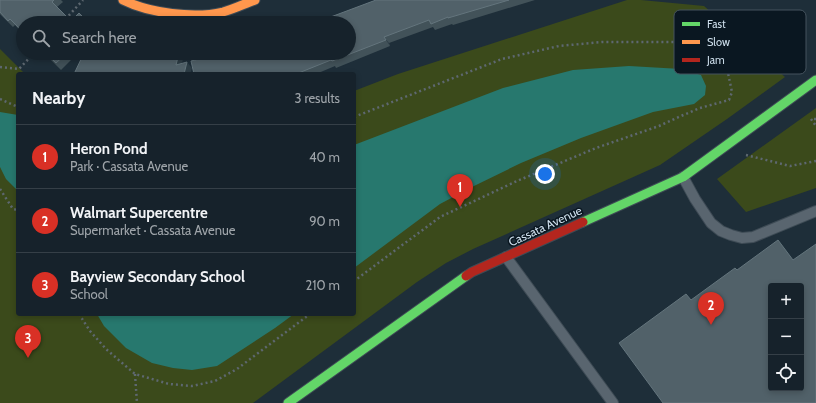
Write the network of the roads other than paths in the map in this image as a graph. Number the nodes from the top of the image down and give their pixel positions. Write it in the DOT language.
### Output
graph roads {
  1 [pos="123,0"];
  2 [pos="255,0"];
  3 [pos="816,80"];
  4 [pos="683,177"];
  5 [pos="816,211"];
  6 [pos="506,258"];
  7 [pos="288,403"];
  8 [pos="613,403"];
  1 -- 2 [label="street"];
  3 -- 4 [label="street, Cassata Avenue"];
  4 -- 5 [label="lane"];
  4 -- 6 [label="street, Cassata Avenue"];
  6 -- 7 [label="street, Cassata Avenue"];
  6 -- 8 [label="lane"];
}
